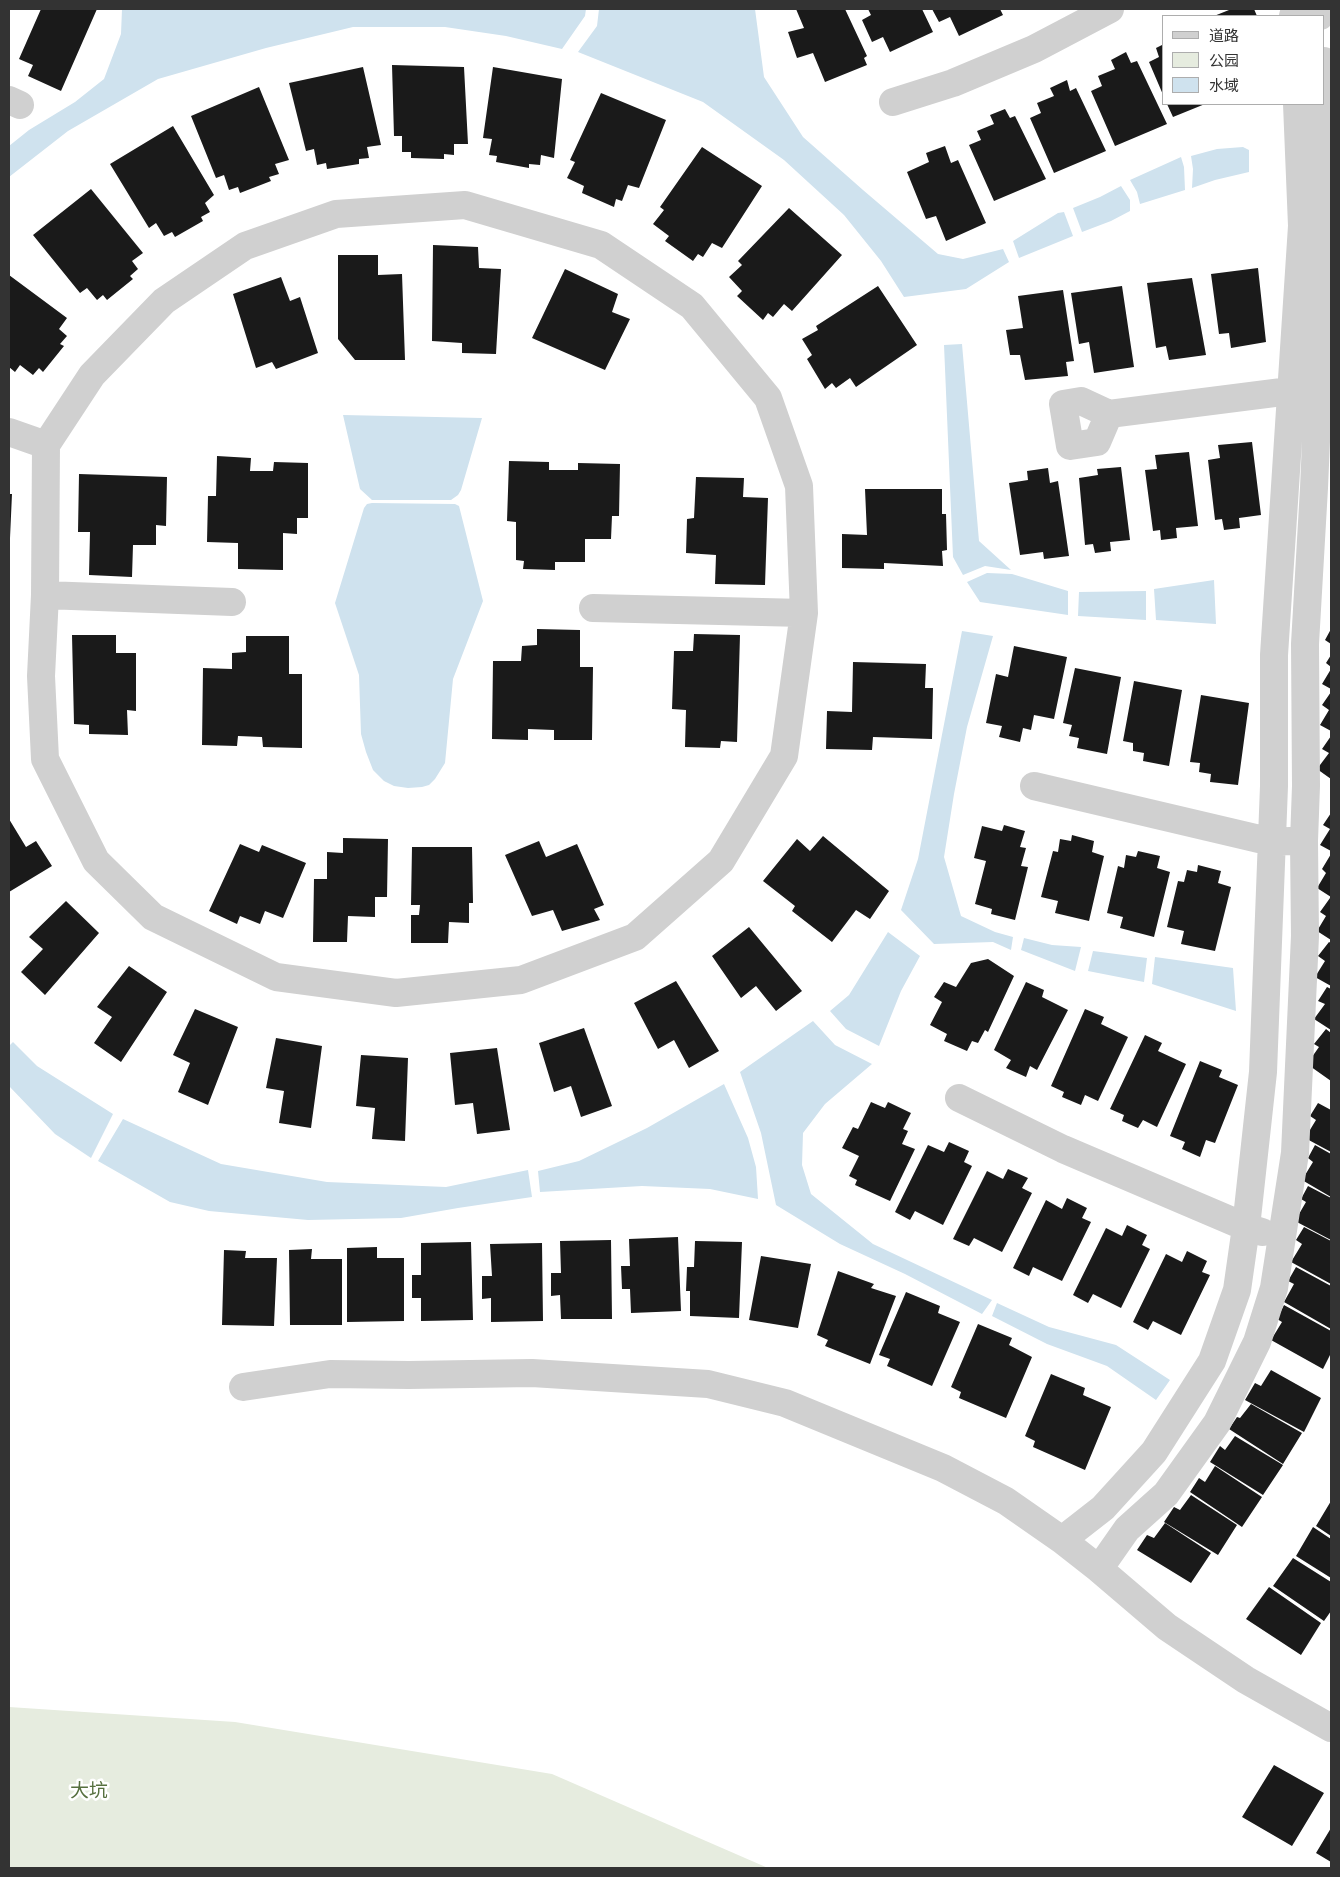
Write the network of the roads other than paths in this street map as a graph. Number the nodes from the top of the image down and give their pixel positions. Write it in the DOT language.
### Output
graph roads {
  1 [pos="1110,9"];
  2 [pos="893,102"];
  3 [pos="1297,105"];
  4 [pos="1325,105"];
  5 [pos="1290,391"];
  6 [pos="1318,395"];
  7 [pos="1109,414"];
  8 [pos="9,432"];
  9 [pos="46,445"];
  10 [pos="45,595"];
  11 [pos="232,602"];
  12 [pos="593,608"];
  13 [pos="804,613"];
  14 [pos="1034,786"];
  15 [pos="1304,841"];
  16 [pos="1272,842"];
  17 [pos="959,1098"];
  18 [pos="1246,1227"];
  19 [pos="1281,1237"];
  20 [pos="243,1388"];
  21 [pos="1062,1540"];
  22 [pos="1099,1569"];
  23 [pos="1328,1720"];
  1 -- 2 [label="street"];
  3 -- 5 [label="street"];
  4 -- 6 [label="street"];
  5 -- 6 [label="street"];
  5 -- 7 [label="street"];
  5 -- 16 [label="street"];
  6 -- 15 [label="street"];
  8 -- 9 [label="street"];
  9 -- 10 [label="street"];
  9 -- 13 [label="street"];
  10 -- 11 [label="street"];
  10 -- 13 [label="street"];
  12 -- 13 [label="street"];
  14 -- 16 [label="street"];
  15 -- 16 [label="street"];
  15 -- 19 [label="street"];
  16 -- 18 [label="street"];
  17 -- 18 [label="street"];
  18 -- 19 [label="street"];
  18 -- 21 [label="street"];
  19 -- 22 [label="street"];
  20 -- 21 [label="street"];
  21 -- 22 [label="street"];
  22 -- 23 [label="street"];
}
